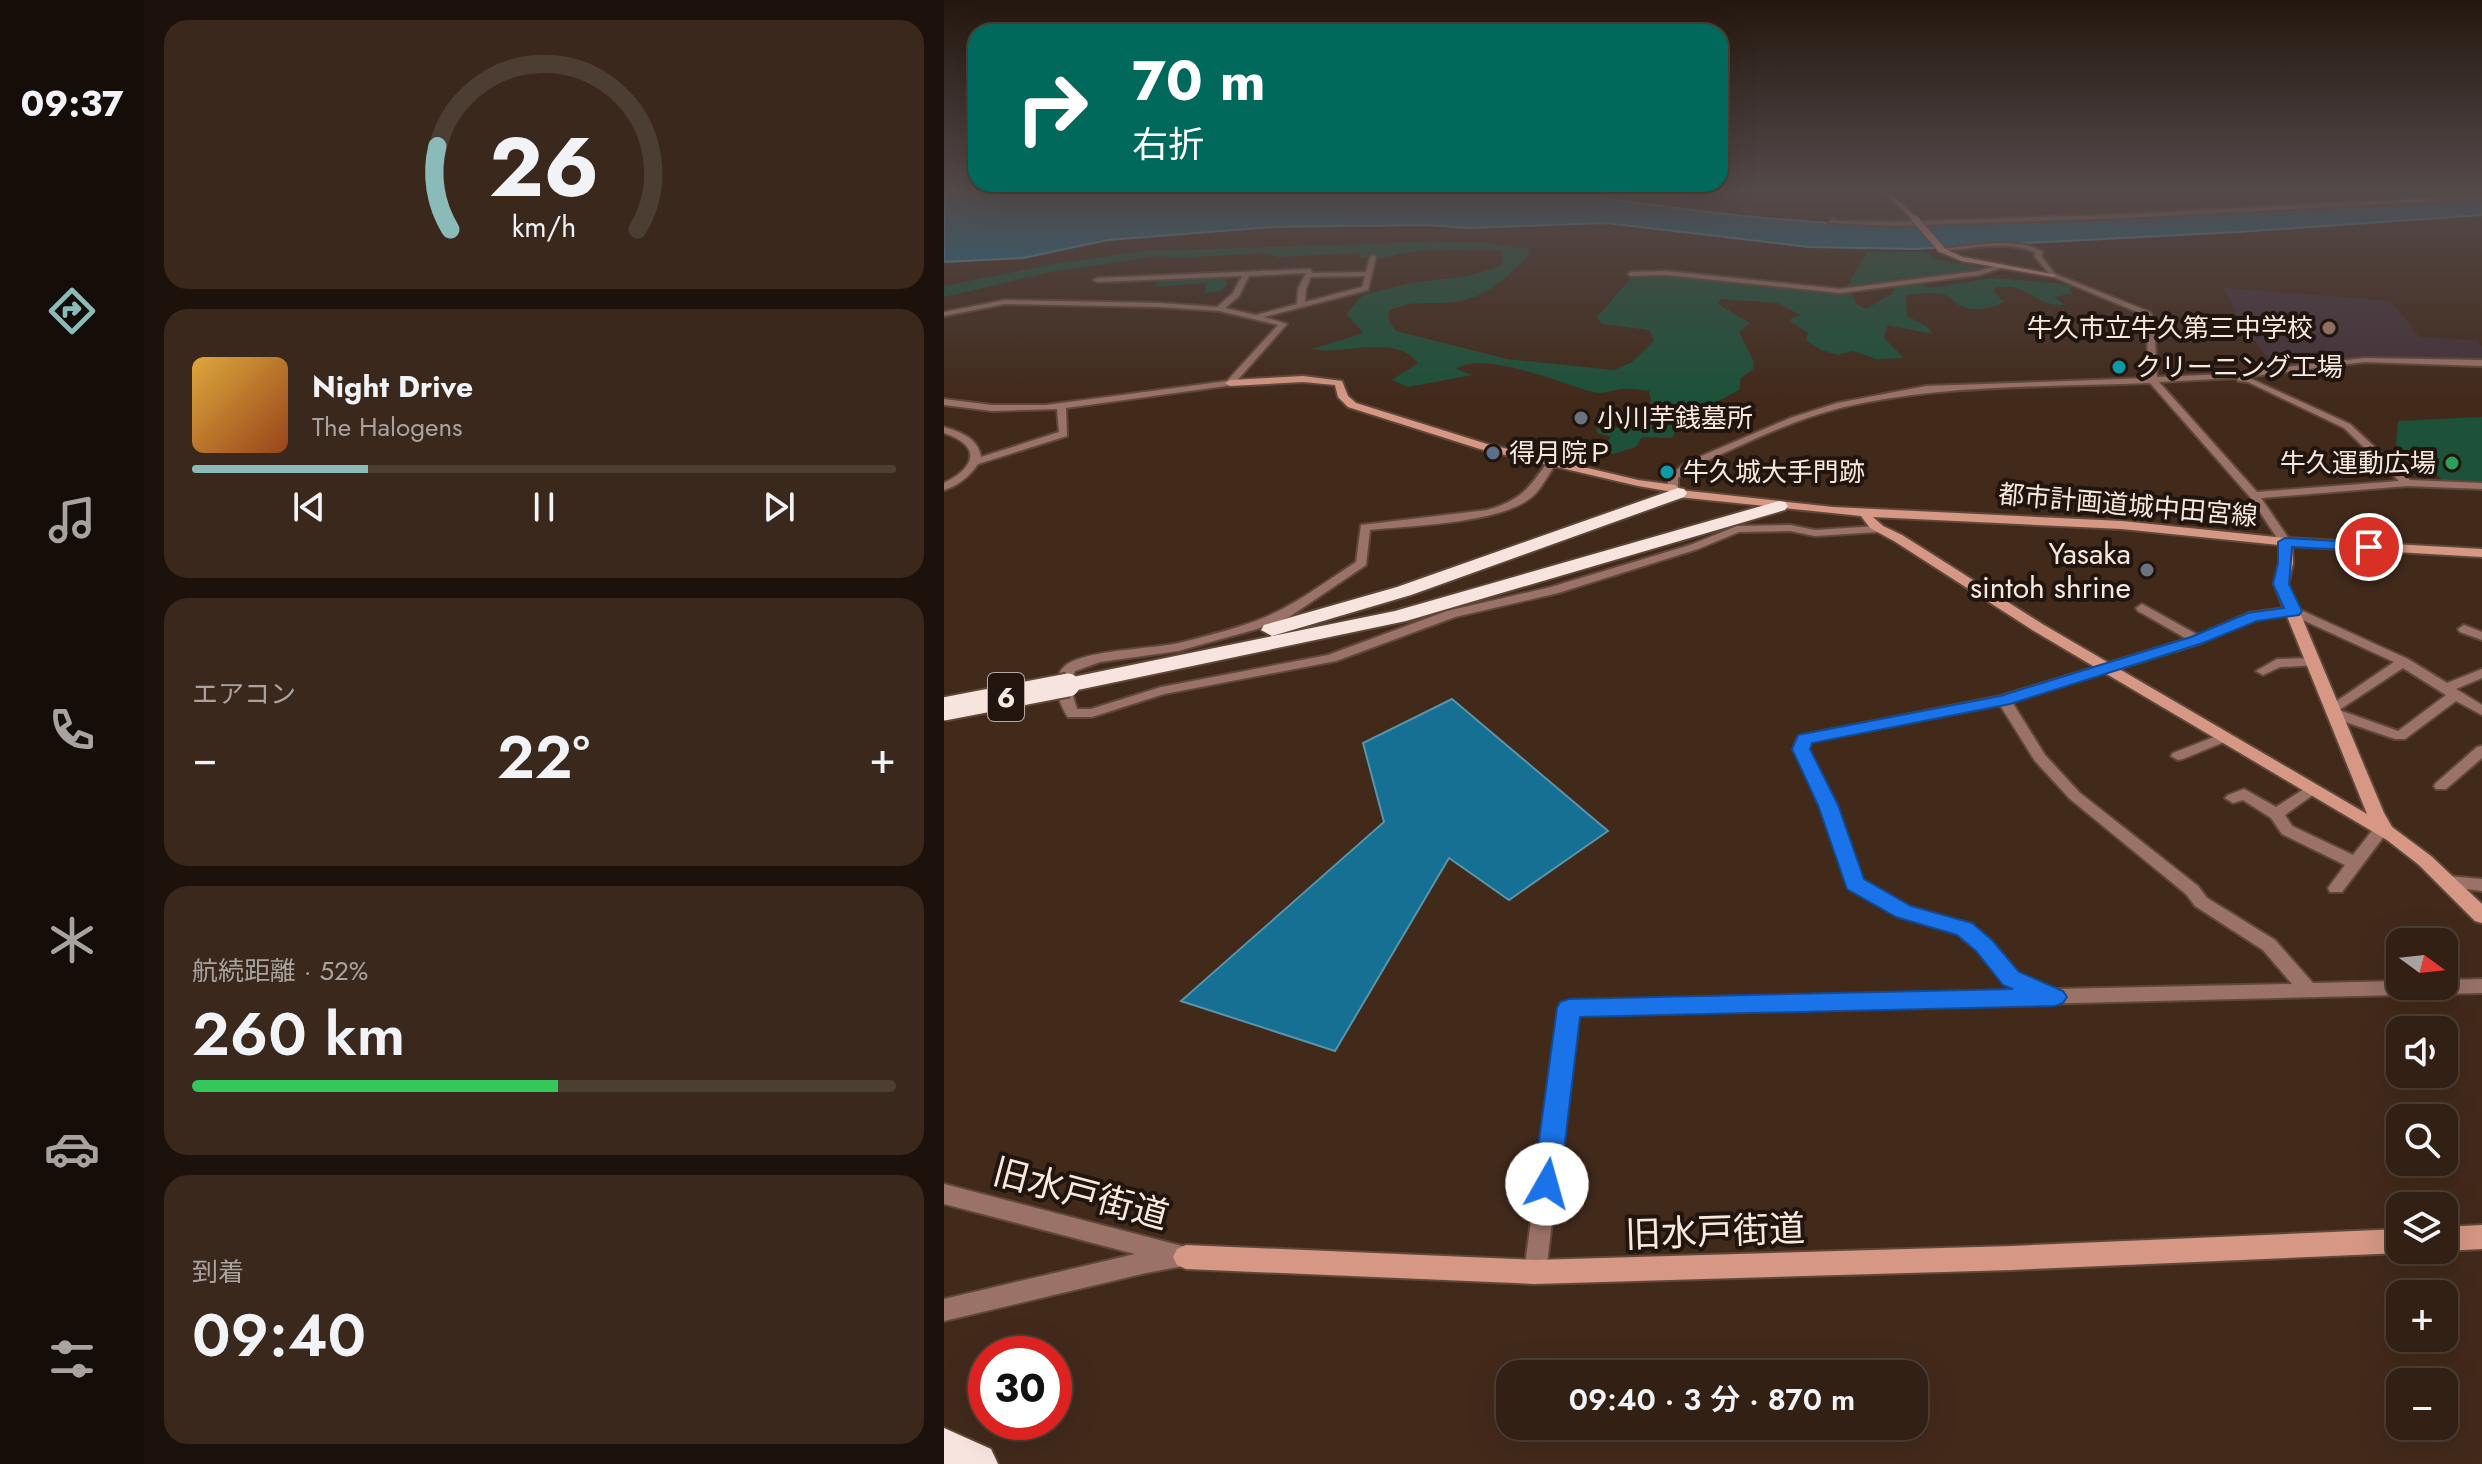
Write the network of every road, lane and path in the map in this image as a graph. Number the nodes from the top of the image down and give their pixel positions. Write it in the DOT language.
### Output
graph roads {
  1 [pos="1372,260"];
  2 [pos="1969,260"];
  3 [pos="2041,260"];
  4 [pos="2003,266"];
  5 [pos="1369,274"];
  6 [pos="1631,274"];
  7 [pos="1246,275"];
  8 [pos="1309,275"];
  9 [pos="2053,275"];
  10 [pos="1098,280"];
  11 [pos="1301,304"];
  12 [pos="1219,309"];
  13 [pos="944,314"];
  14 [pos="1258,316"];
  15 [pos="2481,366"];
  16 [pos="2227,377"];
  17 [pos="2153,381"];
  18 [pos="1230,383"];
  19 [pos="944,402"];
  20 [pos="1061,407"];
  21 [pos="944,430"];
  22 [pos="976,462"];
  23 [pos="1552,462"];
  24 [pos="2407,483"];
  25 [pos="2482,486"];
  26 [pos="944,487"];
  27 [pos="1676,491"];
  28 [pos="2254,495"];
  29 [pos="1779,506"];
  30 [pos="1865,513"];
  31 [pos="1878,529"];
  32 [pos="2285,542"];
  33 [pos="2482,553"];
  34 [pos="2142,608"];
  35 [pos="2294,611"];
  36 [pos="2464,629"];
  37 [pos="2482,636"];
  38 [pos="2197,640"];
  39 [pos="2313,662"];
  40 [pos="2403,662"];
  41 [pos="2105,667"];
  42 [pos="2263,671"];
  43 [pos="1123,673"];
  44 [pos="2482,673"];
  45 [pos="2452,691"];
  46 [pos="2004,700"];
  47 [pos="944,709"];
  48 [pos="2333,711"];
  49 [pos="2482,711"];
  50 [pos="2224,737"];
  51 [pos="2482,750"];
  52 [pos="2178,756"];
  53 [pos="2441,786"];
  54 [pos="2312,789"];
  55 [pos="2233,798"];
  56 [pos="2276,814"];
  57 [pos="2383,827"];
  58 [pos="2356,863"];
  59 [pos="2448,882"];
  60 [pos="2480,883"];
  61 [pos="2336,888"];
  62 [pos="2482,916"];
  63 [pos="2482,986"];
  64 [pos="2308,990"];
  65 [pos="2055,997"];
  66 [pos="944,1194"];
  67 [pos="2482,1237"];
  68 [pos="2458,1238"];
  69 [pos="2386,1242"];
  70 [pos="1186,1257"];
  71 [pos="1535,1272"];
  72 [pos="944,1310"];
  73 [pos="944,1449"];
  74 [pos="976,1464"];
  1 -- 5 [label="street"];
  2 -- 4 [label="street"];
  3 -- 9 [label="street"];
  4 -- 6 [label="street"];
  4 -- 9 [label="street"];
  5 -- 8 [label="street"];
  5 -- 11 [label="street"];
  7 -- 8 [label="street"];
  7 -- 10 [label="street"];
  7 -- 12 [label="street"];
  8 -- 11 [label="street"];
  9 -- 17 [label="street"];
  11 -- 14 [label="street"];
  12 -- 13 [label="street"];
  12 -- 14 [label="street"];
  14 -- 18 [label="street"];
  15 -- 16 [label="street"];
  16 -- 17 [label="street"];
  16 -- 24 [label="street"];
  17 -- 27 [label="street"];
  17 -- 28 [label="street"];
  18 -- 20 [label="street"];
  18 -- 23 [label="street, 都市計画道城中田宮線"];
  19 -- 20 [label="street"];
  20 -- 22 [label="street"];
  21 -- 22 [label="street"];
  22 -- 26 [label="street"];
  23 -- 27 [label="street, 都市計画道城中田宮線"];
  23 -- 31 [label="street"];
  24 -- 25 [label="street"];
  24 -- 28 [label="street"];
  27 -- 29 [label="street, 都市計画道城中田宮線"];
  27 -- 43 [label="highway"];
  28 -- 32 [label="street"];
  29 -- 30 [label="street, 都市計画道城中田宮線"];
  29 -- 43 [label="highway"];
  30 -- 31 [label="street"];
  30 -- 32 [label="street, 都市計画道城中田宮線"];
  31 -- 41 [label="street"];
  32 -- 33 [label="street, 都市計画道城中田宮線"];
  32 -- 35 [label="street"];
  34 -- 38 [label="street"];
  35 -- 38 [label="street"];
  35 -- 39 [label="street"];
  35 -- 40 [label="street"];
  36 -- 37 [label="street"];
  38 -- 41 [label="street"];
  39 -- 42 [label="street"];
  39 -- 48 [label="street"];
  40 -- 45 [label="street"];
  40 -- 48 [label="street"];
  41 -- 46 [label="street"];
  41 -- 50 [label="street"];
  43 -- 47 [label="highway, 6, bridge"];
  44 -- 45 [label="street"];
  45 -- 48 [label="street"];
  45 -- 49 [label="street"];
  46 -- 64 [label="street"];
  46 -- 65 [label="street"];
  48 -- 57 [label="street"];
  50 -- 52 [label="street"];
  50 -- 54 [label="street"];
  51 -- 53 [label="street"];
  54 -- 56 [label="street"];
  54 -- 57 [label="street"];
  55 -- 56 [label="street"];
  56 -- 58 [label="street"];
  57 -- 58 [label="street"];
  57 -- 59 [label="street"];
  58 -- 61 [label="street"];
  59 -- 60 [label="street"];
  59 -- 62 [label="street"];
  63 -- 64 [label="street"];
  64 -- 65 [label="street"];
  65 -- 71 [label="street"];
  66 -- 70 [label="street, 旧水戸街道"];
  67 -- 68 [label="street"];
  69 -- 71 [label="street, 旧水戸街道"];
  70 -- 71 [label="street, 旧水戸街道"];
  70 -- 72 [label="street"];
  73 -- 74 [label="highway"];
}
